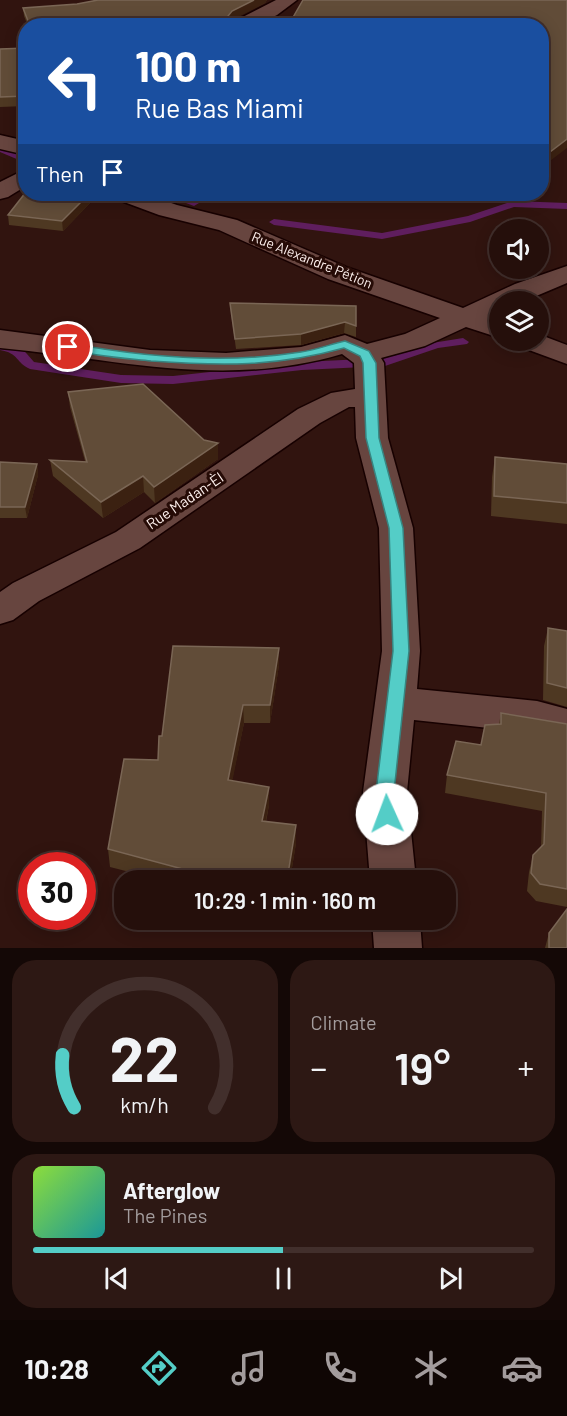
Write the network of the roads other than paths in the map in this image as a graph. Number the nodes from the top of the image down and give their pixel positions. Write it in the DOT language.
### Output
graph roads {
  1 [pos="288,0"];
  2 [pos="256,18"];
  3 [pos="0,142"];
  4 [pos="18,146"];
  5 [pos="18,181"];
  6 [pos="0,192"];
  7 [pos="143,201"];
  8 [pos="217,201"];
  9 [pos="228,225"];
  10 [pos="567,274"];
  11 [pos="463,317"];
  12 [pos="489,326"];
  13 [pos="0,339"];
  14 [pos="549,348"];
  15 [pos="364,354"];
  16 [pos="567,355"];
  17 [pos="371,396"];
  18 [pos="0,611"];
  19 [pos="395,702"];
  20 [pos="567,725"];
  21 [pos="392,870"];
  22 [pos="397,930"];
  23 [pos="398,948"];
  1 -- 2 [label="street"];
  3 -- 4 [label="street"];
  5 -- 6 [label="street"];
  7 -- 9 [label="street, Rue Alexandre Pétion"];
  8 -- 9 [label="street"];
  9 -- 11 [label="street, Rue Alexandre Pétion"];
  10 -- 11 [label="street"];
  11 -- 12 [label="street, Rue Alexandre Pétion"];
  11 -- 15 [label="street"];
  13 -- 15 [label="street"];
  14 -- 16 [label="street"];
  15 -- 17 [label="street"];
  17 -- 18 [label="street, Rue Madan-Èl"];
  17 -- 19 [label="street"];
  19 -- 20 [label="street"];
  19 -- 21 [label="street"];
  22 -- 23 [label="street"];
}
